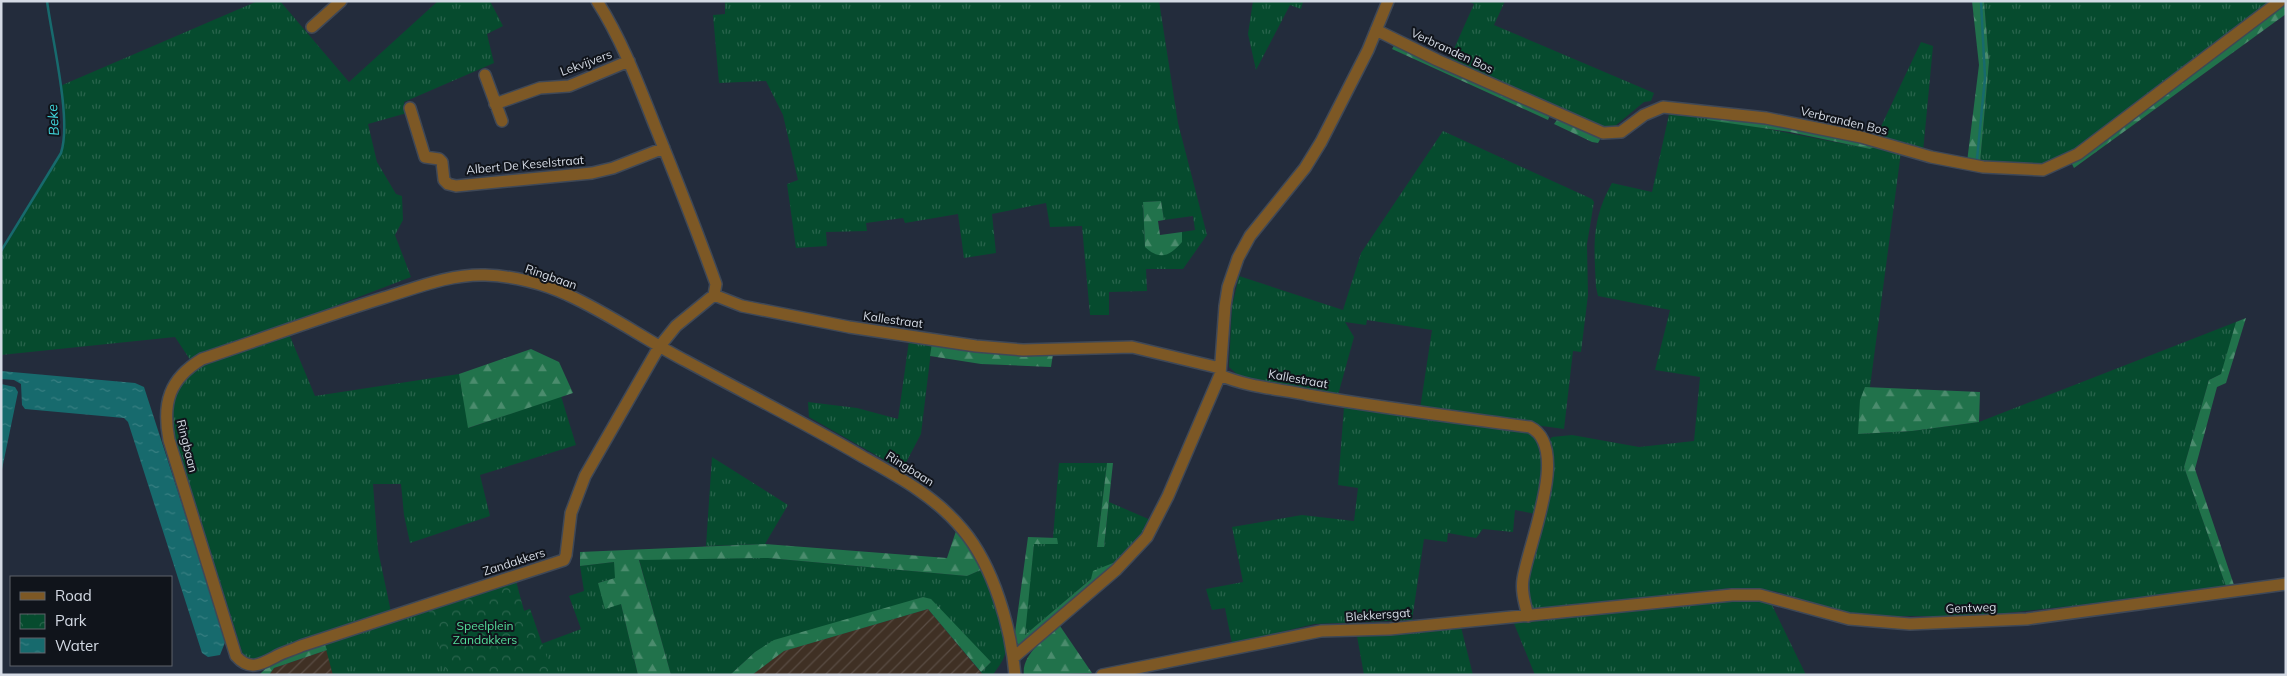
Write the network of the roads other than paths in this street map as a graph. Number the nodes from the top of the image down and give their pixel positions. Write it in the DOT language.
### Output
graph roads {
  1 [pos="341,1"];
  2 [pos="596,1"];
  3 [pos="1388,1"];
  4 [pos="2280,1"];
  5 [pos="312,27"];
  6 [pos="1376,30"];
  7 [pos="628,61"];
  8 [pos="485,75"];
  9 [pos="495,104"];
  10 [pos="410,108"];
  11 [pos="502,121"];
  12 [pos="664,148"];
  13 [pos="714,295"];
  14 [pos="659,347"];
  15 [pos="1220,372"];
  16 [pos="2286,584"];
  17 [pos="1658,603"];
  18 [pos="1528,616"];
  19 [pos="1013,658"];
  20 [pos="250,666"];
  21 [pos="1014,675"];
  22 [pos="1102,675"];
  1 -- 5 [label="street"];
  2 -- 7 [label="street"];
  3 -- 6 [label="street"];
  4 -- 6 [label="street, Verbranden Bos"];
  6 -- 15 [label="street"];
  7 -- 9 [label="street, Lekvijvers"];
  7 -- 12 [label="street"];
  8 -- 9 [label="street"];
  9 -- 11 [label="street"];
  10 -- 12 [label="street, Albert De Keselstraat"];
  12 -- 13 [label="street"];
  13 -- 14 [label="street"];
  13 -- 15 [label="street, Kallestraat"];
  14 -- 19 [label="street, Ringbaan"];
  14 -- 20 [label="street, Zandakkers"];
  14 -- 20 [label="street, Ringbaan"];
  15 -- 18 [label="street, Kallestraat"];
  15 -- 19 [label="street"];
  16 -- 17 [label="street, Gentweg"];
  17 -- 18 [label="street, Blekkersgat"];
  18 -- 22 [label="street, Blekkersgat"];
  19 -- 21 [label="street, Ringbaan"];
}
